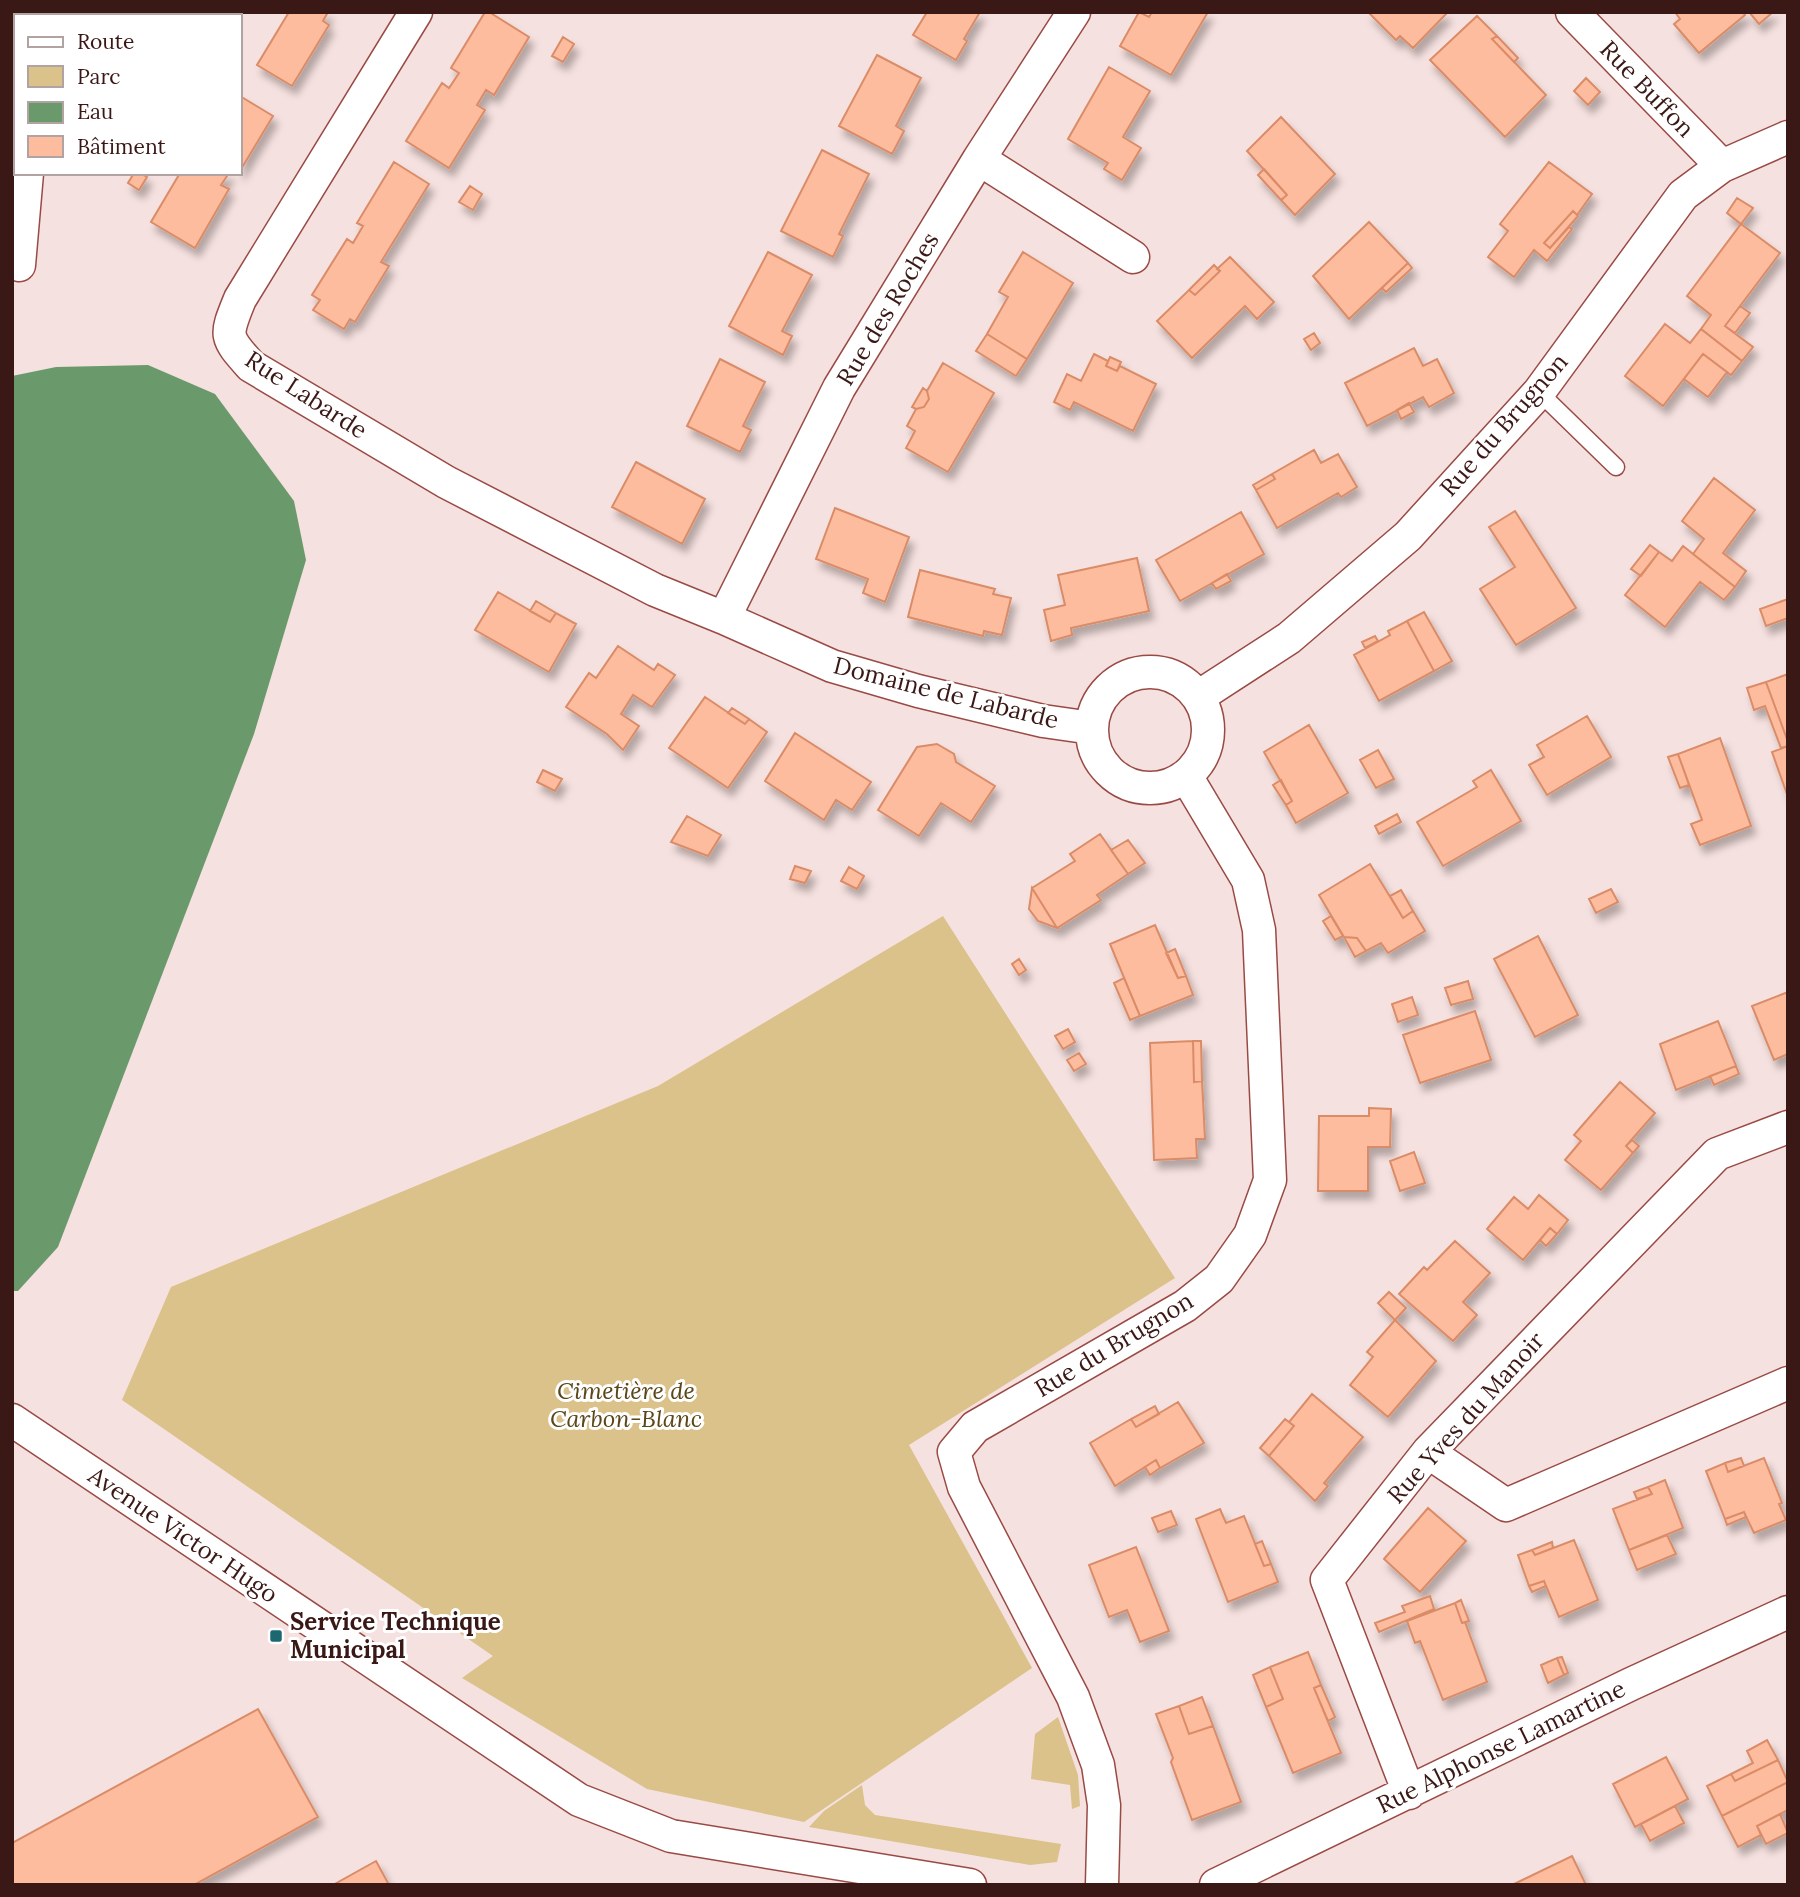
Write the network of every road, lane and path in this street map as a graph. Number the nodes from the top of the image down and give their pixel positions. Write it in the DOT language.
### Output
graph roads {
  1 [pos="416,12"];
  2 [pos="1074,12"];
  3 [pos="1572,12"];
  4 [pos="1788,137"];
  5 [pos="979,159"];
  6 [pos="1722,166"];
  7 [pos="26,175"];
  8 [pos="1133,257"];
  9 [pos="19,265"];
  10 [pos="1539,392"];
  11 [pos="1616,467"];
  12 [pos="724,618"];
  13 [pos="1198,697"];
  14 [pos="1092,728"];
  15 [pos="1186,776"];
  16 [pos="1788,1126"];
  17 [pos="1788,1383"];
  18 [pos="12,1420"];
  19 [pos="1427,1452"];
  20 [pos="1788,1612"];
  21 [pos="1409,1793"];
  22 [pos="970,1885"];
  23 [pos="1102,1885"];
  24 [pos="1216,1885"];
  1 -- 12 [label="street, Rue Labarde"];
  2 -- 5 [label="street, Rue des Roches"];
  3 -- 6 [label="street, Rue Buffon"];
  4 -- 6 [label="street, Rue du Brugnon"];
  5 -- 8 [label="street"];
  5 -- 12 [label="street, Rue des Roches"];
  6 -- 10 [label="street, Rue du Brugnon"];
  7 -- 9 [label="street"];
  10 -- 11 [label="lane"];
  10 -- 13 [label="street, Rue du Brugnon"];
  12 -- 14 [label="street, Domaine de Labarde"];
  13 -- 14 [label="street"];
  13 -- 15 [label="street"];
  14 -- 15 [label="street"];
  15 -- 23 [label="street, Rue du Brugnon"];
  16 -- 19 [label="street, Rue Yves du Manoir"];
  17 -- 19 [label="street"];
  18 -- 22 [label="street, Avenue Victor Hugo"];
  19 -- 21 [label="street, Rue Yves du Manoir"];
  20 -- 21 [label="street, Rue Alphonse Lamartine"];
  21 -- 24 [label="street, Rue Alphonse Lamartine"];
}
